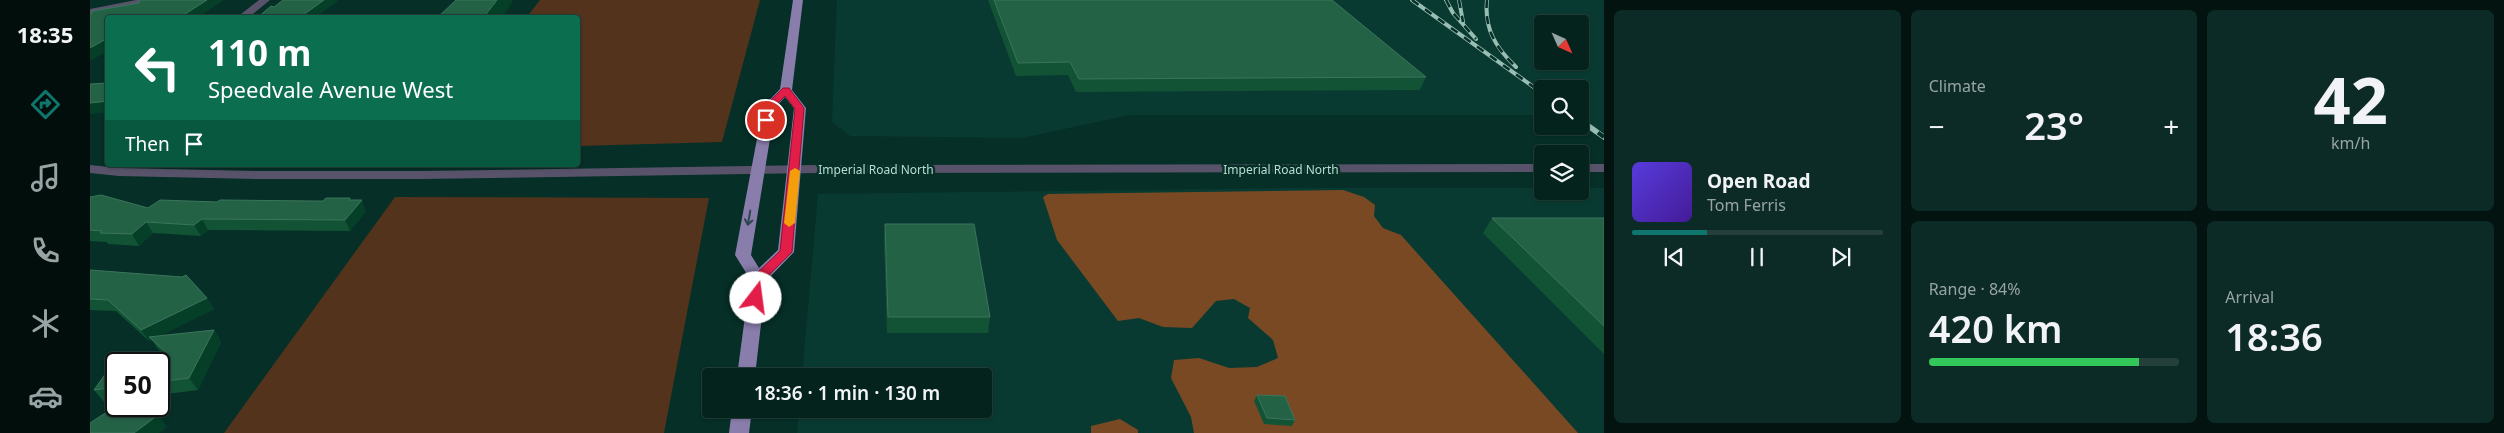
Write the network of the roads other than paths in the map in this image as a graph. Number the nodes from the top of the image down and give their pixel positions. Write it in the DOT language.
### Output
graph roads {
  1 [pos="151,0"];
  2 [pos="266,0"];
  3 [pos="798,0"];
  4 [pos="90,12"];
  5 [pos="245,15"];
  6 [pos="786,90"];
  7 [pos="1534,168"];
  8 [pos="1589,168"];
  9 [pos="1604,168"];
  10 [pos="90,169"];
  11 [pos="757,170"];
  12 [pos="795,170"];
  13 [pos="758,279"];
  14 [pos="747,368"];
  15 [pos="741,418"];
  16 [pos="739,433"];
  1 -- 4 [label="street"];
  2 -- 5 [label="street"];
  3 -- 6 [label="main road"];
  6 -- 11 [label="main road"];
  6 -- 12 [label="main road"];
  7 -- 12 [label="street, Imperial Road North"];
  8 -- 9 [label="street"];
  10 -- 11 [label="street, Imperial Road North"];
  11 -- 12 [label="street, Imperial Road North"];
  11 -- 13 [label="main road, one-way"];
  12 -- 13 [label="main road"];
  13 -- 14 [label="main road"];
  15 -- 16 [label="main road"];
}
